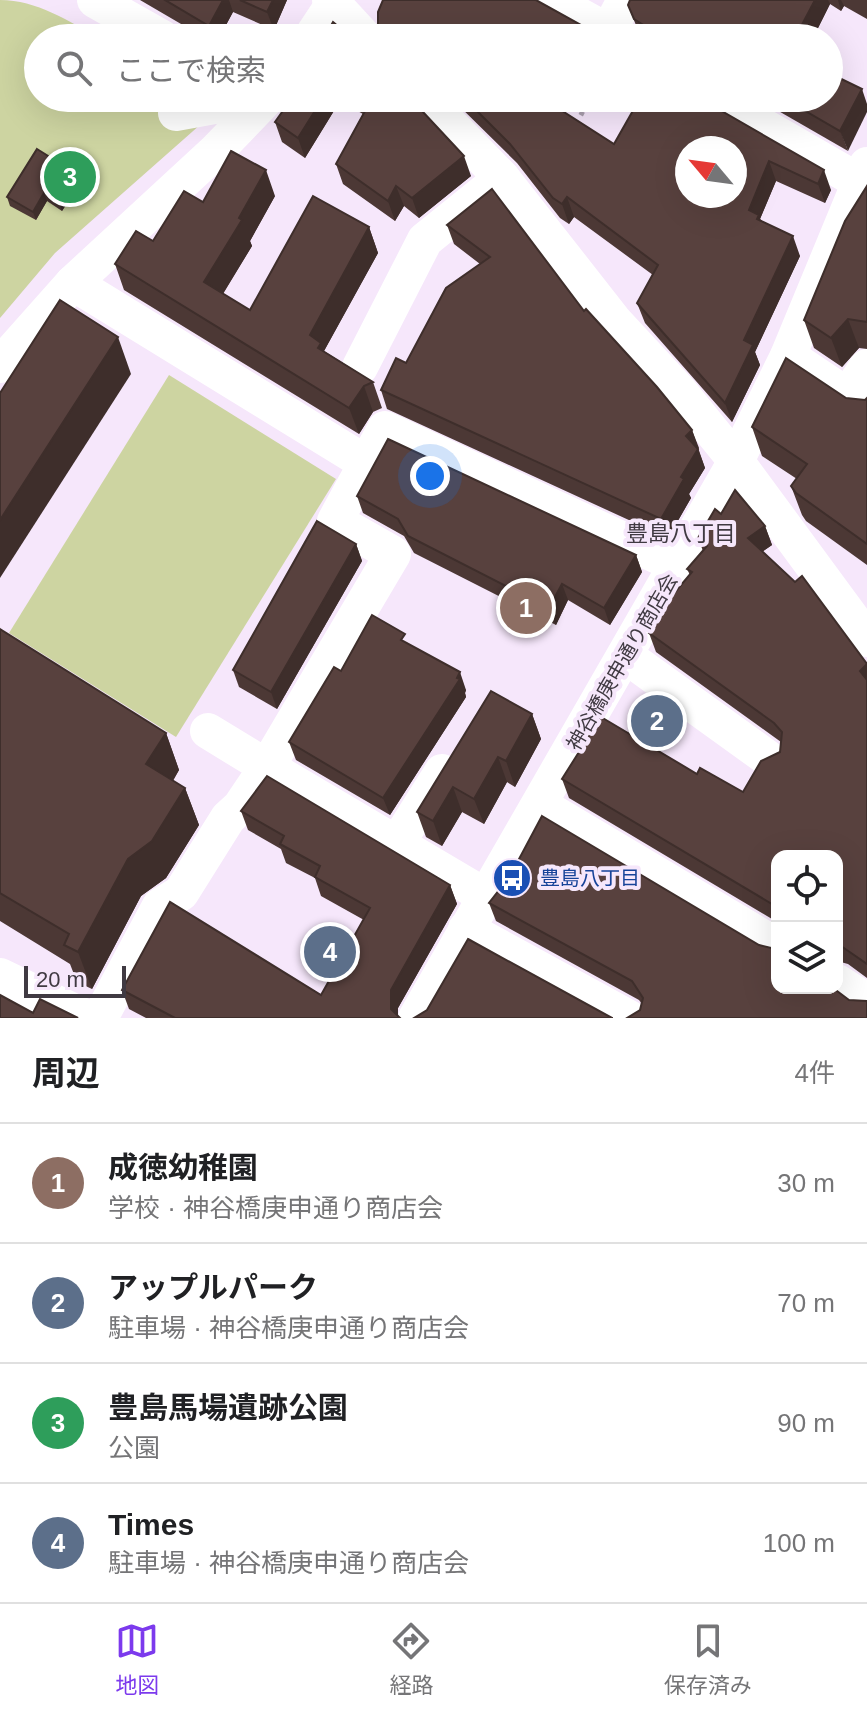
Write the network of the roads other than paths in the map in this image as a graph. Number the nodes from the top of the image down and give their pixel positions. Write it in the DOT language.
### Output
graph roads {
  1 [pos="95,0"];
  2 [pos="551,0"];
  3 [pos="333,1"];
  4 [pos="618,23"];
  5 [pos="137,24"];
  6 [pos="319,24"];
  7 [pos="353,24"];
  8 [pos="182,112"];
  9 [pos="254,112"];
  10 [pos="438,112"];
  11 [pos="740,112"];
  12 [pos="176,113"];
  13 [pos="502,178"];
  14 [pos="864,178"];
  15 [pos="73,283"];
  16 [pos="788,356"];
  17 [pos="0,365"];
  18 [pos="360,367"];
  19 [pos="860,391"];
  20 [pos="736,461"];
  21 [pos="366,463"];
  22 [pos="677,565"];
  23 [pos="867,639"];
  24 [pos="626,656"];
  25 [pos="208,731"];
  26 [pos="463,739"];
  27 [pos="769,759"];
  28 [pos="267,767"];
  29 [pos="540,805"];
  30 [pos="396,845"];
  31 [pos="485,896"];
  32 [pos="466,929"];
  33 [pos="771,942"];
  34 [pos="0,976"];
  35 [pos="843,986"];
  36 [pos="867,1001"];
  37 [pos="87,1018"];
  38 [pos="100,1018"];
  39 [pos="416,1018"];
  40 [pos="629,1018"];
  1 -- 5 [label="street"];
  2 -- 4 [label="street"];
  3 -- 6 [label="street"];
  3 -- 7 [label="street"];
  8 -- 12 [label="street"];
  9 -- 15 [label="street"];
  10 -- 13 [label="street"];
  11 -- 14 [label="street"];
  13 -- 18 [label="street"];
  13 -- 20 [label="street"];
  14 -- 16 [label="street, 神谷橋庚申通り商店会"];
  15 -- 17 [label="street"];
  15 -- 21 [label="street"];
  16 -- 19 [label="street"];
  16 -- 20 [label="street, 神谷橋庚申通り商店会"];
  20 -- 22 [label="street, 神谷橋庚申通り商店会"];
  20 -- 23 [label="street"];
  21 -- 22 [label="street"];
  21 -- 28 [label="street"];
  22 -- 24 [label="street, 神谷橋庚申通り商店会"];
  24 -- 27 [label="street"];
  24 -- 29 [label="street, 神谷橋庚申通り商店会"];
  25 -- 28 [label="street"];
  26 -- 30 [label="street"];
  28 -- 30 [label="street"];
  28 -- 38 [label="street"];
  29 -- 31 [label="street, 神谷橋庚申通り商店会"];
  29 -- 33 [label="street"];
  30 -- 31 [label="street"];
  31 -- 32 [label="street, 神谷橋庚申通り商店会"];
  32 -- 39 [label="street, 神谷橋庚申通り商店会"];
  32 -- 40 [label="street"];
  34 -- 37 [label="street"];
  35 -- 36 [label="street"];
}
